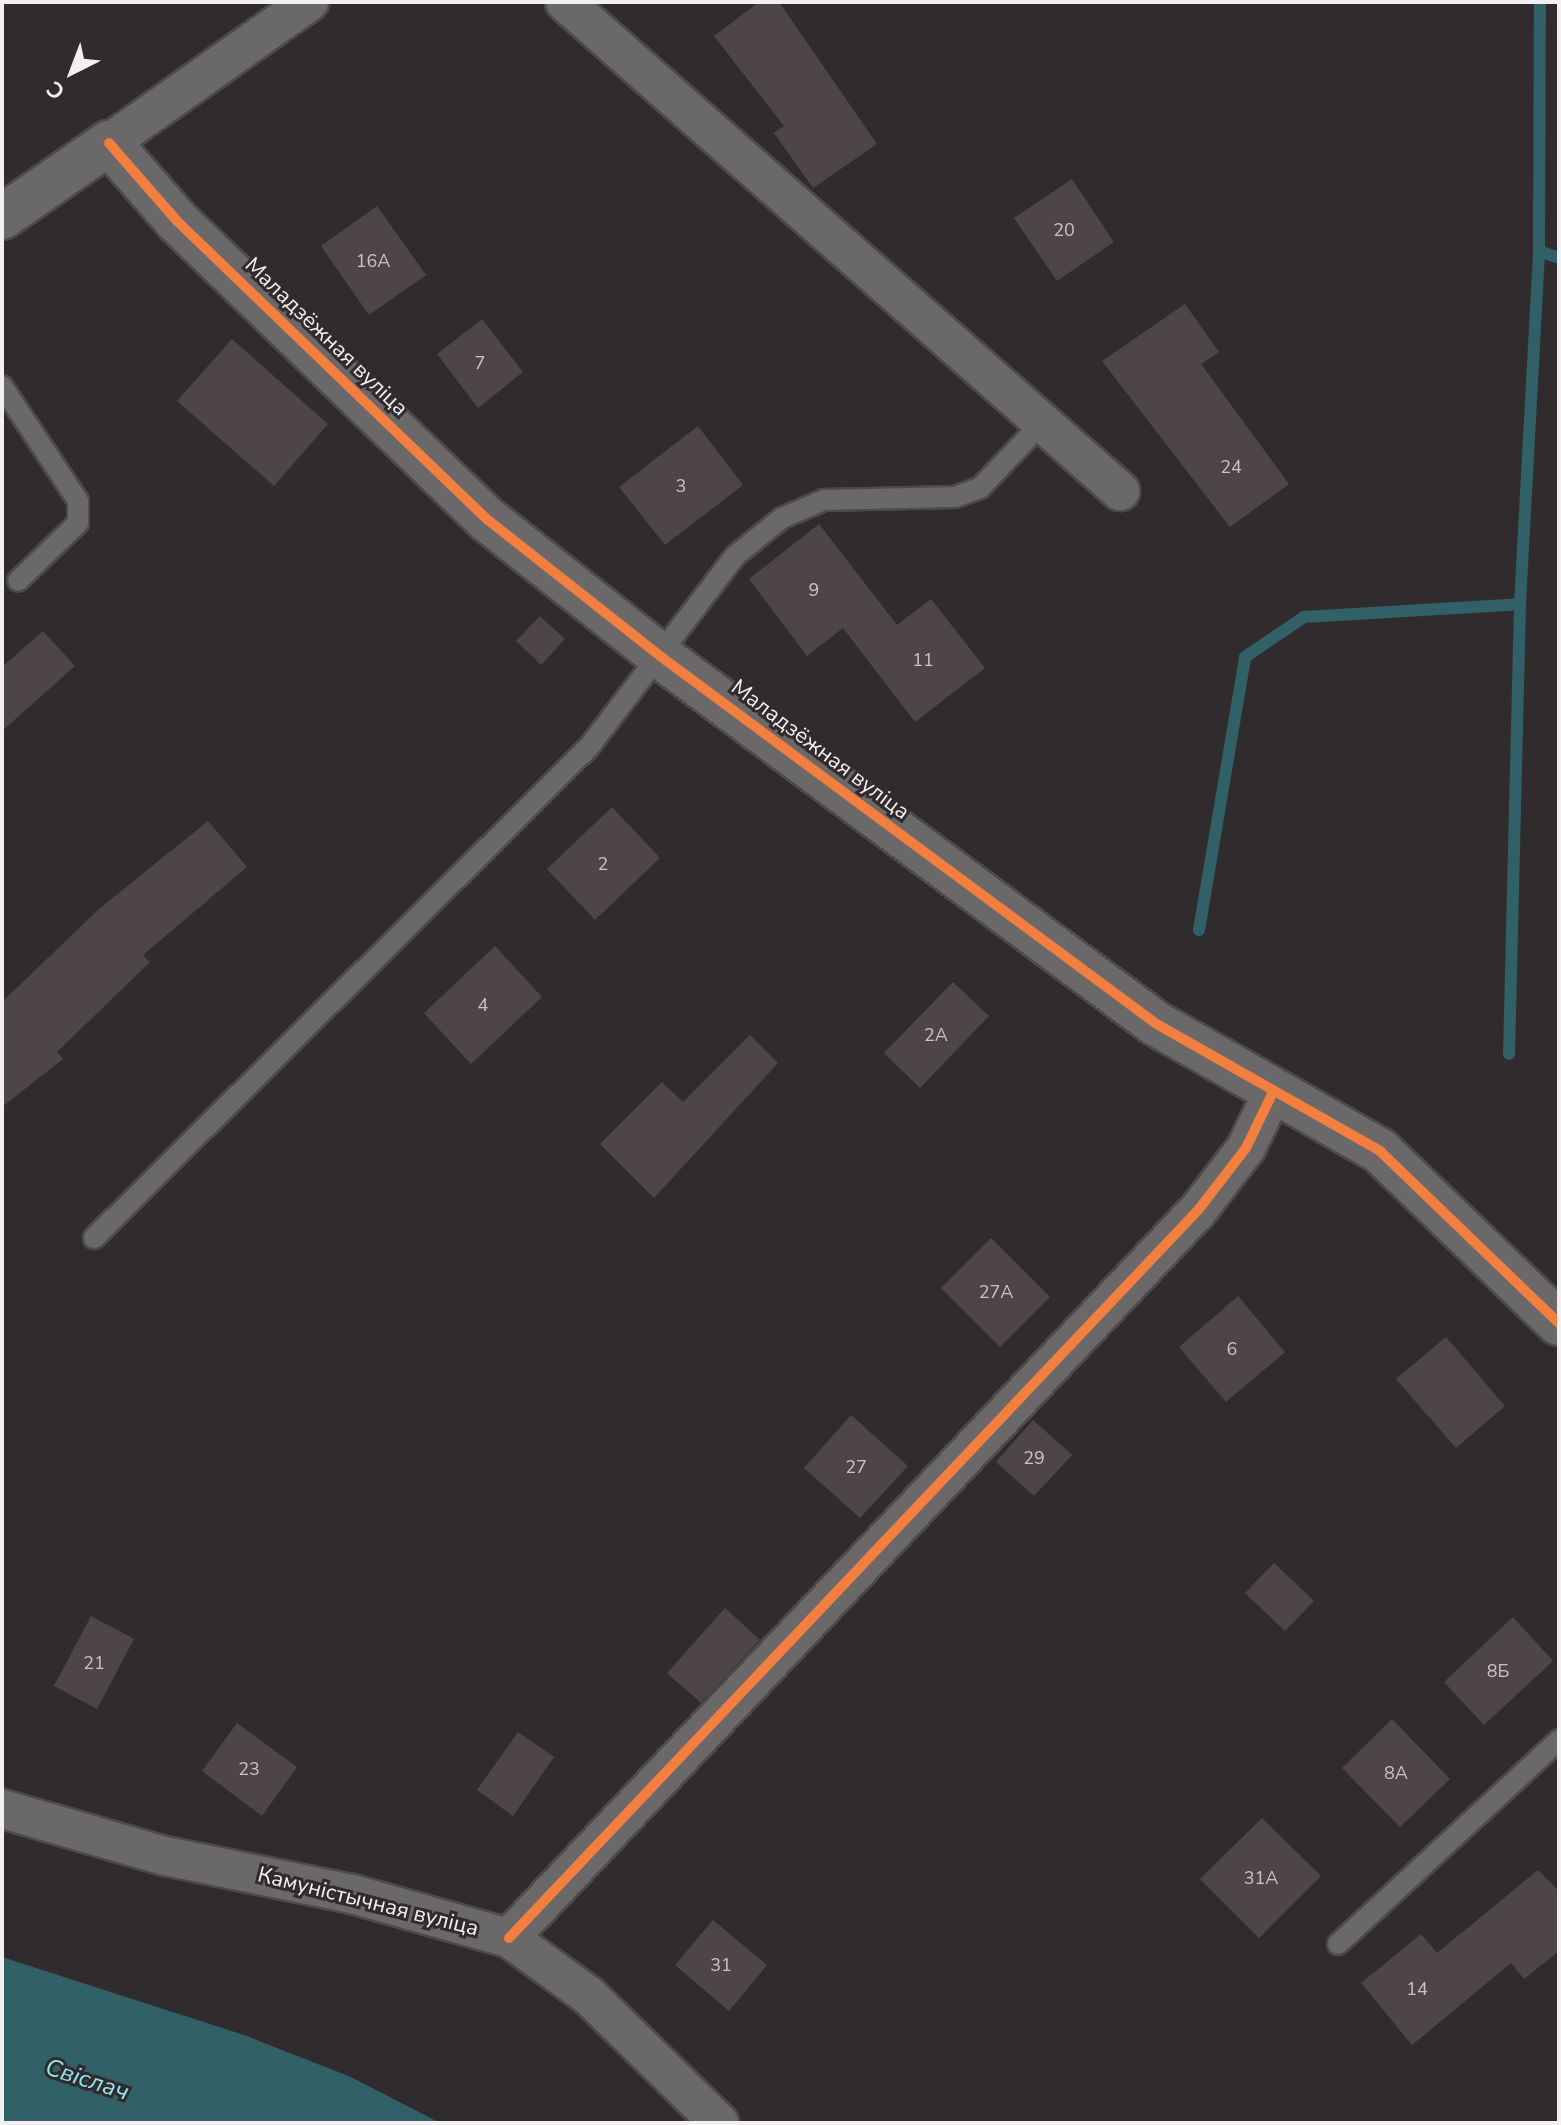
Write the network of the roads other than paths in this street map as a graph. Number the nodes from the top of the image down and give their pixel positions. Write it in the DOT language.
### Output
graph roads {
  1 [pos="309,2"];
  2 [pos="565,2"];
  3 [pos="109,143"];
  4 [pos="2,217"];
  5 [pos="2,386"];
  6 [pos="1043,422"];
  7 [pos="1120,491"];
  8 [pos="18,581"];
  9 [pos="660,656"];
  10 [pos="1274,1090"];
  11 [pos="94,1238"];
  12 [pos="1559,1323"];
  13 [pos="1559,1740"];
  14 [pos="2,1809"];
  15 [pos="509,1938"];
  16 [pos="1338,1944"];
  17 [pos="719,2123"];
  1 -- 3 [label="street"];
  2 -- 6 [label="street"];
  3 -- 4 [label="street"];
  3 -- 9 [label="street, Маладзёжная вуліца"];
  5 -- 8 [label="lane"];
  6 -- 7 [label="street"];
  6 -- 9 [label="lane"];
  9 -- 10 [label="street, Маладзёжная вуліца"];
  9 -- 11 [label="lane"];
  10 -- 12 [label="street, Маладзёжная вуліца"];
  10 -- 15 [label="street"];
  13 -- 16 [label="lane"];
  14 -- 15 [label="street, Камуністычная вуліца"];
  15 -- 17 [label="street, Камуністычная вуліца"];
}
